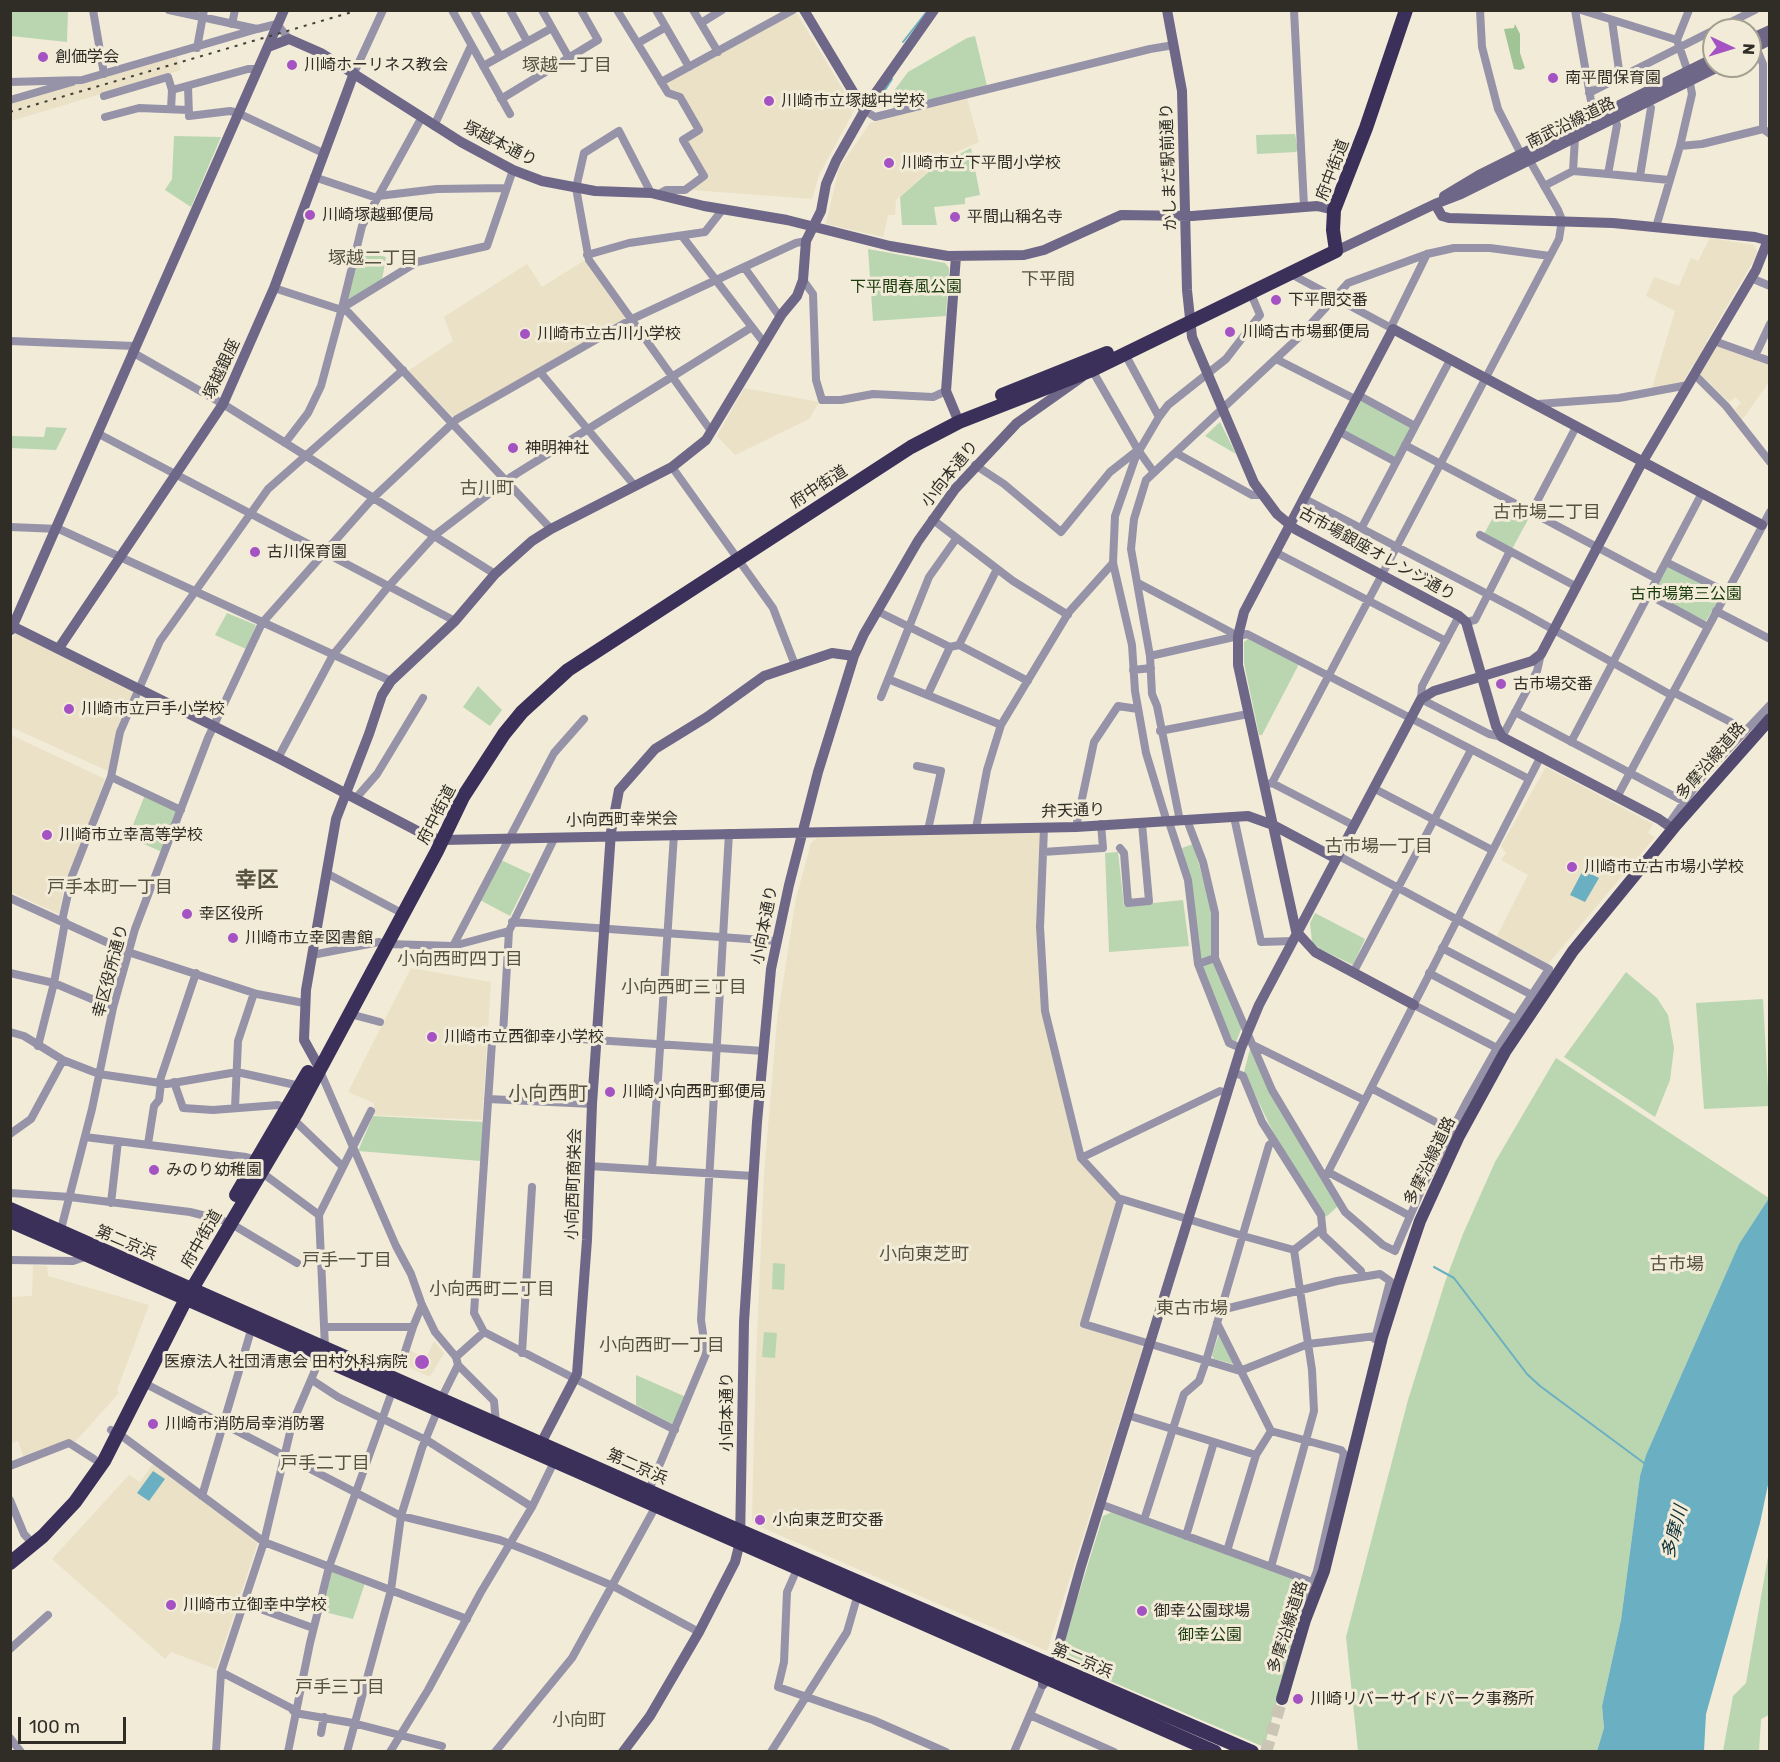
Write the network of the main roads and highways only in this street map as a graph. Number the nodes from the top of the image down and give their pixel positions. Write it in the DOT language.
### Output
graph roads {
  1 [pos="1406,10"];
  2 [pos="1152,340"];
  3 [pos="1032,388"];
  4 [pos="735,556"];
  5 [pos="1770,719"];
  6 [pos="438,838"];
  7 [pos="383,943"];
  8 [pos="318,1065"];
  9 [pos="290,1113"];
  10 [pos="10,1209"];
  11 [pos="10,1221"];
  12 [pos="89,1250"];
  13 [pos="185,1292"];
  14 [pos="323,1353"];
  15 [pos="440,1404"];
  16 [pos="115,1432"];
  17 [pos="539,1447"];
  18 [pos="653,1496"];
  19 [pos="741,1536"];
  20 [pos="30,1541"];
  21 [pos="10,1552"];
  22 [pos="10,1563"];
  23 [pos="1047,1673"];
  24 [pos="1282,1699"];
  25 [pos="1246,1749"];
  26 [pos="1215,1752"];
  1 -- 2 [label="highway, 府中街道"];
  2 -- 3 [label="highway, 府中街道"];
  2 -- 3 [label="highway, 府中街道"];
  3 -- 4 [label="highway, 府中街道"];
  3 -- 4 [label="highway, 府中街道"];
  4 -- 6 [label="highway, 府中街道"];
  5 -- 24 [label="main road, 多摩沿線道路"];
  6 -- 7 [label="highway, 府中街道"];
  6 -- 7 [label="highway, 府中街道"];
  7 -- 8 [label="highway, 府中街道"];
  7 -- 8 [label="highway, 府中街道"];
  8 -- 9 [label="highway, 府中街道"];
  8 -- 9 [label="highway, 府中街道"];
  9 -- 13 [label="highway, 府中街道"];
  10 -- 12 [label="highway, 第二京浜"];
  11 -- 12 [label="highway, 第二京浜"];
  12 -- 13 [label="highway, 第二京浜"];
  12 -- 13 [label="highway, 第二京浜"];
  13 -- 14 [label="highway, 第二京浜"];
  13 -- 14 [label="highway, 第二京浜"];
  13 -- 16 [label="highway, 府中街道"];
  13 -- 16 [label="highway, 府中街道"];
  14 -- 15 [label="highway, 第二京浜"];
  14 -- 15 [label="highway, 第二京浜"];
  15 -- 17 [label="highway, 第二京浜"];
  15 -- 17 [label="highway, 第二京浜"];
  16 -- 20 [label="highway, 府中街道"];
  16 -- 20 [label="highway, 府中街道"];
  17 -- 18 [label="highway, 第二京浜"];
  17 -- 18 [label="highway, 第二京浜"];
  18 -- 19 [label="highway, 第二京浜"];
  18 -- 19 [label="highway, 第二京浜"];
  19 -- 23 [label="highway, 第二京浜"];
  19 -- 23 [label="highway, 第二京浜"];
  20 -- 21 [label="highway, 府中街道"];
  20 -- 22 [label="highway, 府中街道"];
  23 -- 25 [label="highway, 第二京浜"];
  23 -- 26 [label="highway, 第二京浜"];
}
